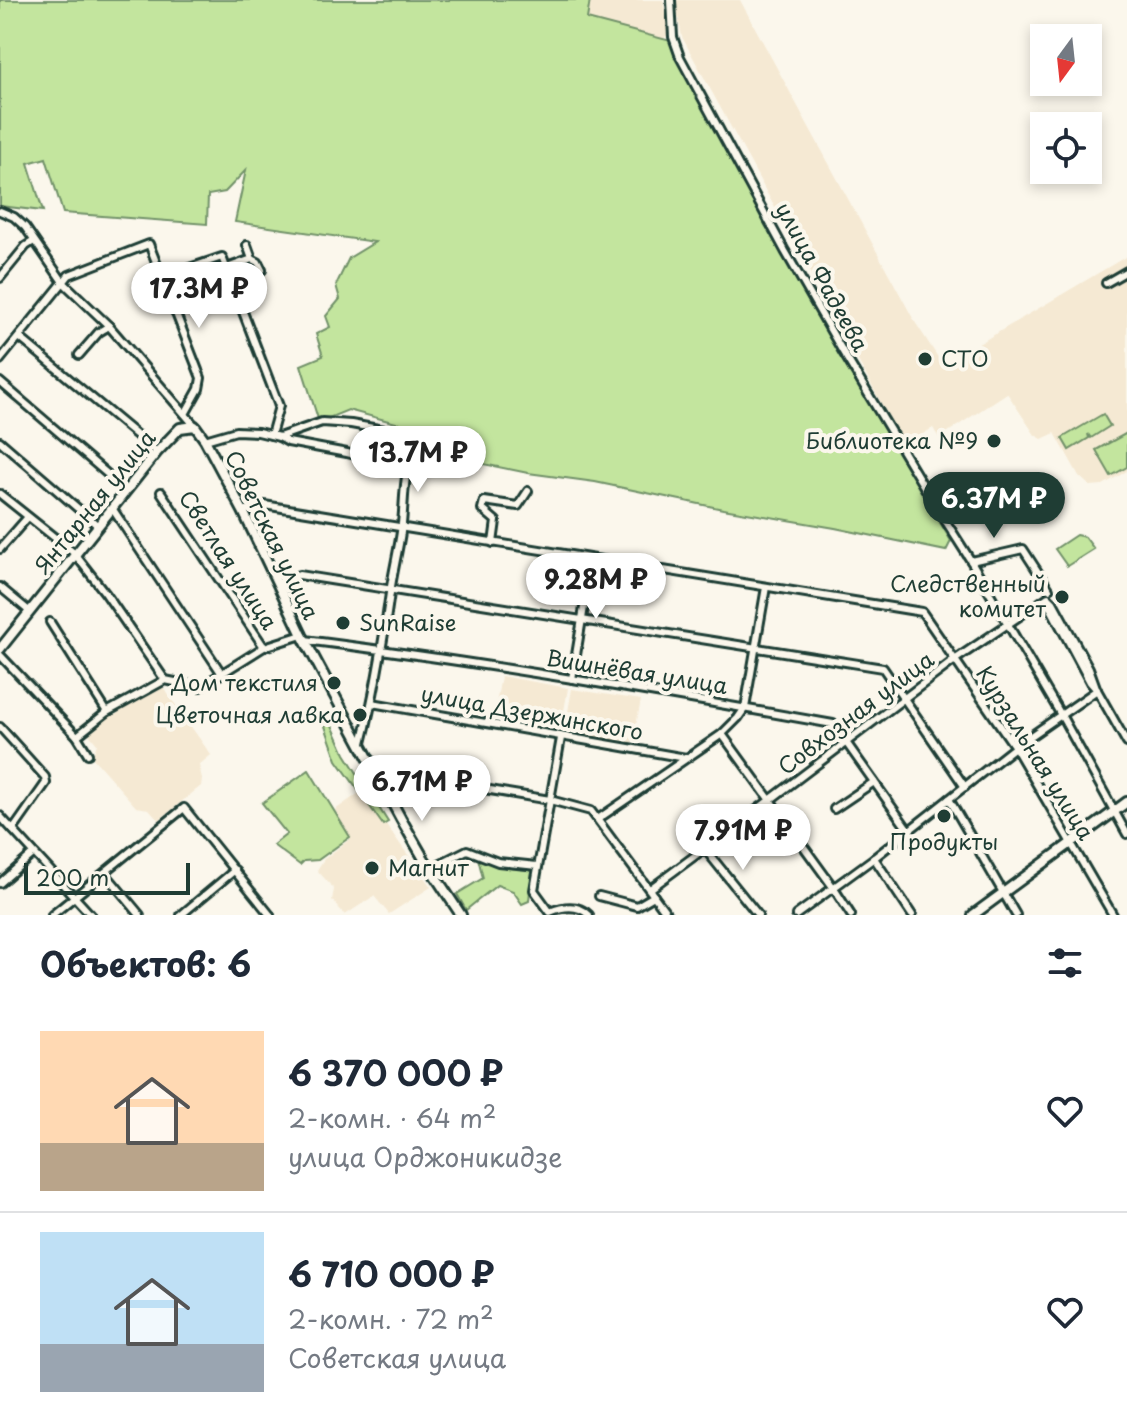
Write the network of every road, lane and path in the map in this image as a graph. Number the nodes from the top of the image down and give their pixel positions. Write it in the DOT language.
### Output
graph roads {
  1 [pos="671,0"];
  2 [pos="0,211"];
  3 [pos="34,241"];
  4 [pos="247,245"];
  5 [pos="252,259"];
  6 [pos="227,268"];
  7 [pos="262,270"];
  8 [pos="1127,271"];
  9 [pos="163,277"];
  10 [pos="0,278"];
  11 [pos="63,282"];
  12 [pos="1106,283"];
  13 [pos="109,326"];
  14 [pos="19,337"];
  15 [pos="79,355"];
  16 [pos="0,360"];
  17 [pos="0,382"];
  18 [pos="185,414"];
  19 [pos="195,426"];
  20 [pos="275,436"];
  21 [pos="205,440"];
  22 [pos="0,441"];
  23 [pos="157,452"];
  24 [pos="407,468"];
  25 [pos="126,490"];
  26 [pos="528,491"];
  27 [pos="161,492"];
  28 [pos="0,494"];
  29 [pos="112,508"];
  30 [pos="243,511"];
  31 [pos="28,517"];
  32 [pos="97,525"];
  33 [pos="402,528"];
  34 [pos="493,543"];
  35 [pos="0,549"];
  36 [pos="74,553"];
  37 [pos="592,559"];
  38 [pos="971,561"];
  39 [pos="278,583"];
  40 [pos="0,587"];
  41 [pos="766,587"];
  42 [pos="390,590"];
  43 [pos="1049,596"];
  44 [pos="29,611"];
  45 [pos="582,619"];
  46 [pos="50,622"];
  47 [pos="1007,624"];
  48 [pos="303,638"];
  49 [pos="264,647"];
  50 [pos="756,647"];
  51 [pos="0,649"];
  52 [pos="382,650"];
  53 [pos="0,655"];
  54 [pos="956,659"];
  55 [pos="222,674"];
  56 [pos="572,679"];
  57 [pos="165,680"];
  58 [pos="1097,690"];
  59 [pos="904,698"];
  60 [pos="372,703"];
  61 [pos="745,708"];
  62 [pos="107,712"];
  63 [pos="1061,715"];
  64 [pos="0,727"];
  65 [pos="722,734"];
  66 [pos="77,736"];
  67 [pos="561,738"];
  68 [pos="846,742"];
  69 [pos="362,743"];
  70 [pos="1127,743"];
  71 [pos="1015,747"];
  72 [pos="88,754"];
  73 [pos="686,758"];
  74 [pos="376,771"];
  75 [pos="874,782"];
  76 [pos="965,787"];
  77 [pos="949,799"];
  78 [pos="550,800"];
  79 [pos="770,800"];
  80 [pos="1127,802"];
  81 [pos="834,809"];
  82 [pos="1114,811"];
  83 [pos="0,816"];
  84 [pos="598,819"];
  85 [pos="13,830"];
  86 [pos="909,831"];
  87 [pos="1127,834"];
  88 [pos="1070,843"];
  89 [pos="705,849"];
  90 [pos="33,854"];
  91 [pos="874,858"];
  92 [pos="537,866"];
  93 [pos="235,870"];
  94 [pos="431,870"];
  95 [pos="105,873"];
  96 [pos="0,883"];
  97 [pos="833,887"];
  98 [pos="652,892"];
  99 [pos="1003,892"];
  100 [pos="76,896"];
  101 [pos="599,896"];
  102 [pos="579,909"];
  103 [pos="52,915"];
  104 [pos="91,915"];
  105 [pos="140,915"];
  106 [pos="181,915"];
  107 [pos="270,915"];
  108 [pos="461,915"];
  109 [pos="570,915"];
  110 [pos="589,915"];
  111 [pos="668,915"];
  112 [pos="758,915"];
  113 [pos="796,915"];
  114 [pos="851,915"];
  115 [pos="912,915"];
  116 [pos="973,915"];
  117 [pos="1016,915"];
  118 [pos="1113,915"];
  1 -- 38 [label="street, улица Фадеева"];
  2 -- 3 [label="street, Советская улица"];
  3 -- 10 [label="street"];
  3 -- 11 [label="street, Советская улица"];
  4 -- 5 [label="street"];
  5 -- 6 [label="street"];
  5 -- 7 [label="street"];
  6 -- 9 [label="street"];
  6 -- 20 [label="street"];
  8 -- 12 [label="street"];
  9 -- 11 [label="street"];
  9 -- 18 [label="street"];
  11 -- 13 [label="street, Советская улица"];
  11 -- 14 [label="street"];
  13 -- 15 [label="street"];
  13 -- 18 [label="street, Советская улица"];
  14 -- 16 [label="street"];
  14 -- 23 [label="street"];
  17 -- 25 [label="street"];
  18 -- 19 [label="street, Советская улица"];
  19 -- 21 [label="street, Советская улица"];
  19 -- 23 [label="street, Янтарная улица"];
  20 -- 21 [label="street"];
  20 -- 24 [label="street"];
  20 -- 24 [label="street"];
  21 -- 30 [label="street, Советская улица"];
  22 -- 32 [label="street"];
  23 -- 25 [label="street, Янтарная улица"];
  24 -- 33 [label="street"];
  25 -- 29 [label="street, Янтарная улица"];
  26 -- 34 [label="street"];
  27 -- 49 [label="street, Светлая улица"];
  28 -- 31 [label="street"];
  29 -- 32 [label="street, Янтарная улица"];
  29 -- 55 [label="street"];
  30 -- 33 [label="street"];
  30 -- 39 [label="street, Советская улица"];
  31 -- 35 [label="street"];
  31 -- 36 [label="street"];
  32 -- 36 [label="street, Янтарная улица"];
  33 -- 34 [label="street"];
  33 -- 42 [label="street"];
  34 -- 37 [label="street"];
  36 -- 44 [label="street, Янтарная улица"];
  36 -- 57 [label="street"];
  37 -- 41 [label="street"];
  37 -- 45 [label="street"];
  38 -- 43 [label="street"];
  38 -- 47 [label="street, улица Фадеева"];
  39 -- 42 [label="street"];
  39 -- 48 [label="street, Советская улица"];
  40 -- 44 [label="street"];
  41 -- 50 [label="street"];
  41 -- 54 [label="street, Курзальная улица"];
  42 -- 45 [label="street"];
  42 -- 52 [label="street"];
  43 -- 47 [label="street, Совхозная улица"];
  43 -- 58 [label="street"];
  44 -- 51 [label="street, Янтарная улица"];
  45 -- 50 [label="street"];
  45 -- 56 [label="street"];
  46 -- 62 [label="street"];
  47 -- 54 [label="street, Совхозная улица"];
  47 -- 63 [label="street"];
  48 -- 49 [label="street"];
  48 -- 52 [label="street, Вишнёвая улица"];
  48 -- 69 [label="street, Советская улица"];
  49 -- 55 [label="street"];
  50 -- 59 [label="street"];
  50 -- 61 [label="street"];
  52 -- 56 [label="street, Вишнёвая улица"];
  52 -- 60 [label="street"];
  53 -- 66 [label="street"];
  54 -- 59 [label="street, Совхозная улица"];
  54 -- 71 [label="street, Курзальная улица"];
  55 -- 57 [label="street"];
  56 -- 61 [label="street, Вишнёвая улица"];
  57 -- 62 [label="street"];
  58 -- 63 [label="street"];
  58 -- 70 [label="street"];
  59 -- 68 [label="street, Совхозная улица"];
  59 -- 76 [label="street"];
  60 -- 67 [label="street, улица Дзержинского"];
  60 -- 69 [label="street"];
  61 -- 65 [label="street"];
  61 -- 68 [label="street, Вишнёвая улица"];
  62 -- 66 [label="street"];
  63 -- 71 [label="street"];
  63 -- 82 [label="street"];
  64 -- 85 [label="street"];
  65 -- 73 [label="street"];
  65 -- 79 [label="street"];
  66 -- 72 [label="street"];
  67 -- 73 [label="street, улица Дзержинского"];
  67 -- 78 [label="street"];
  68 -- 75 [label="street, Вишнёвая улица"];
  68 -- 79 [label="street, Совхозная улица"];
  69 -- 74 [label="street, Советская улица"];
  71 -- 76 [label="street"];
  71 -- 88 [label="street, Курзальная улица"];
  73 -- 84 [label="street"];
  74 -- 78 [label="street"];
  74 -- 94 [label="street, Советская улица"];
  75 -- 81 [label="street"];
  75 -- 86 [label="street, Вишнёвая улица"];
  76 -- 77 [label="street"];
  77 -- 86 [label="street"];
  77 -- 99 [label="street"];
  78 -- 84 [label="street"];
  78 -- 92 [label="street"];
  79 -- 89 [label="street, Совхозная улица"];
  79 -- 97 [label="street"];
  80 -- 82 [label="street"];
  82 -- 87 [label="street"];
  82 -- 88 [label="street"];
  83 -- 85 [label="street"];
  84 -- 98 [label="street"];
  85 -- 90 [label="street"];
  86 -- 91 [label="street"];
  88 -- 99 [label="street"];
  88 -- 118 [label="street, Курзальная улица"];
  89 -- 98 [label="street, Совхозная улица"];
  89 -- 112 [label="street"];
  90 -- 96 [label="street"];
  90 -- 100 [label="street"];
  91 -- 97 [label="street"];
  91 -- 115 [label="street"];
  92 -- 94 [label="street"];
  92 -- 102 [label="street"];
  93 -- 95 [label="street"];
  93 -- 106 [label="street"];
  93 -- 107 [label="street"];
  94 -- 108 [label="street, Советская улица"];
  95 -- 100 [label="street"];
  95 -- 105 [label="street"];
  97 -- 113 [label="street"];
  97 -- 114 [label="street"];
  98 -- 101 [label="street"];
  98 -- 111 [label="street"];
  99 -- 116 [label="street"];
  99 -- 117 [label="street"];
  100 -- 103 [label="street"];
  100 -- 104 [label="street"];
  102 -- 109 [label="street"];
  102 -- 110 [label="street"];
}
